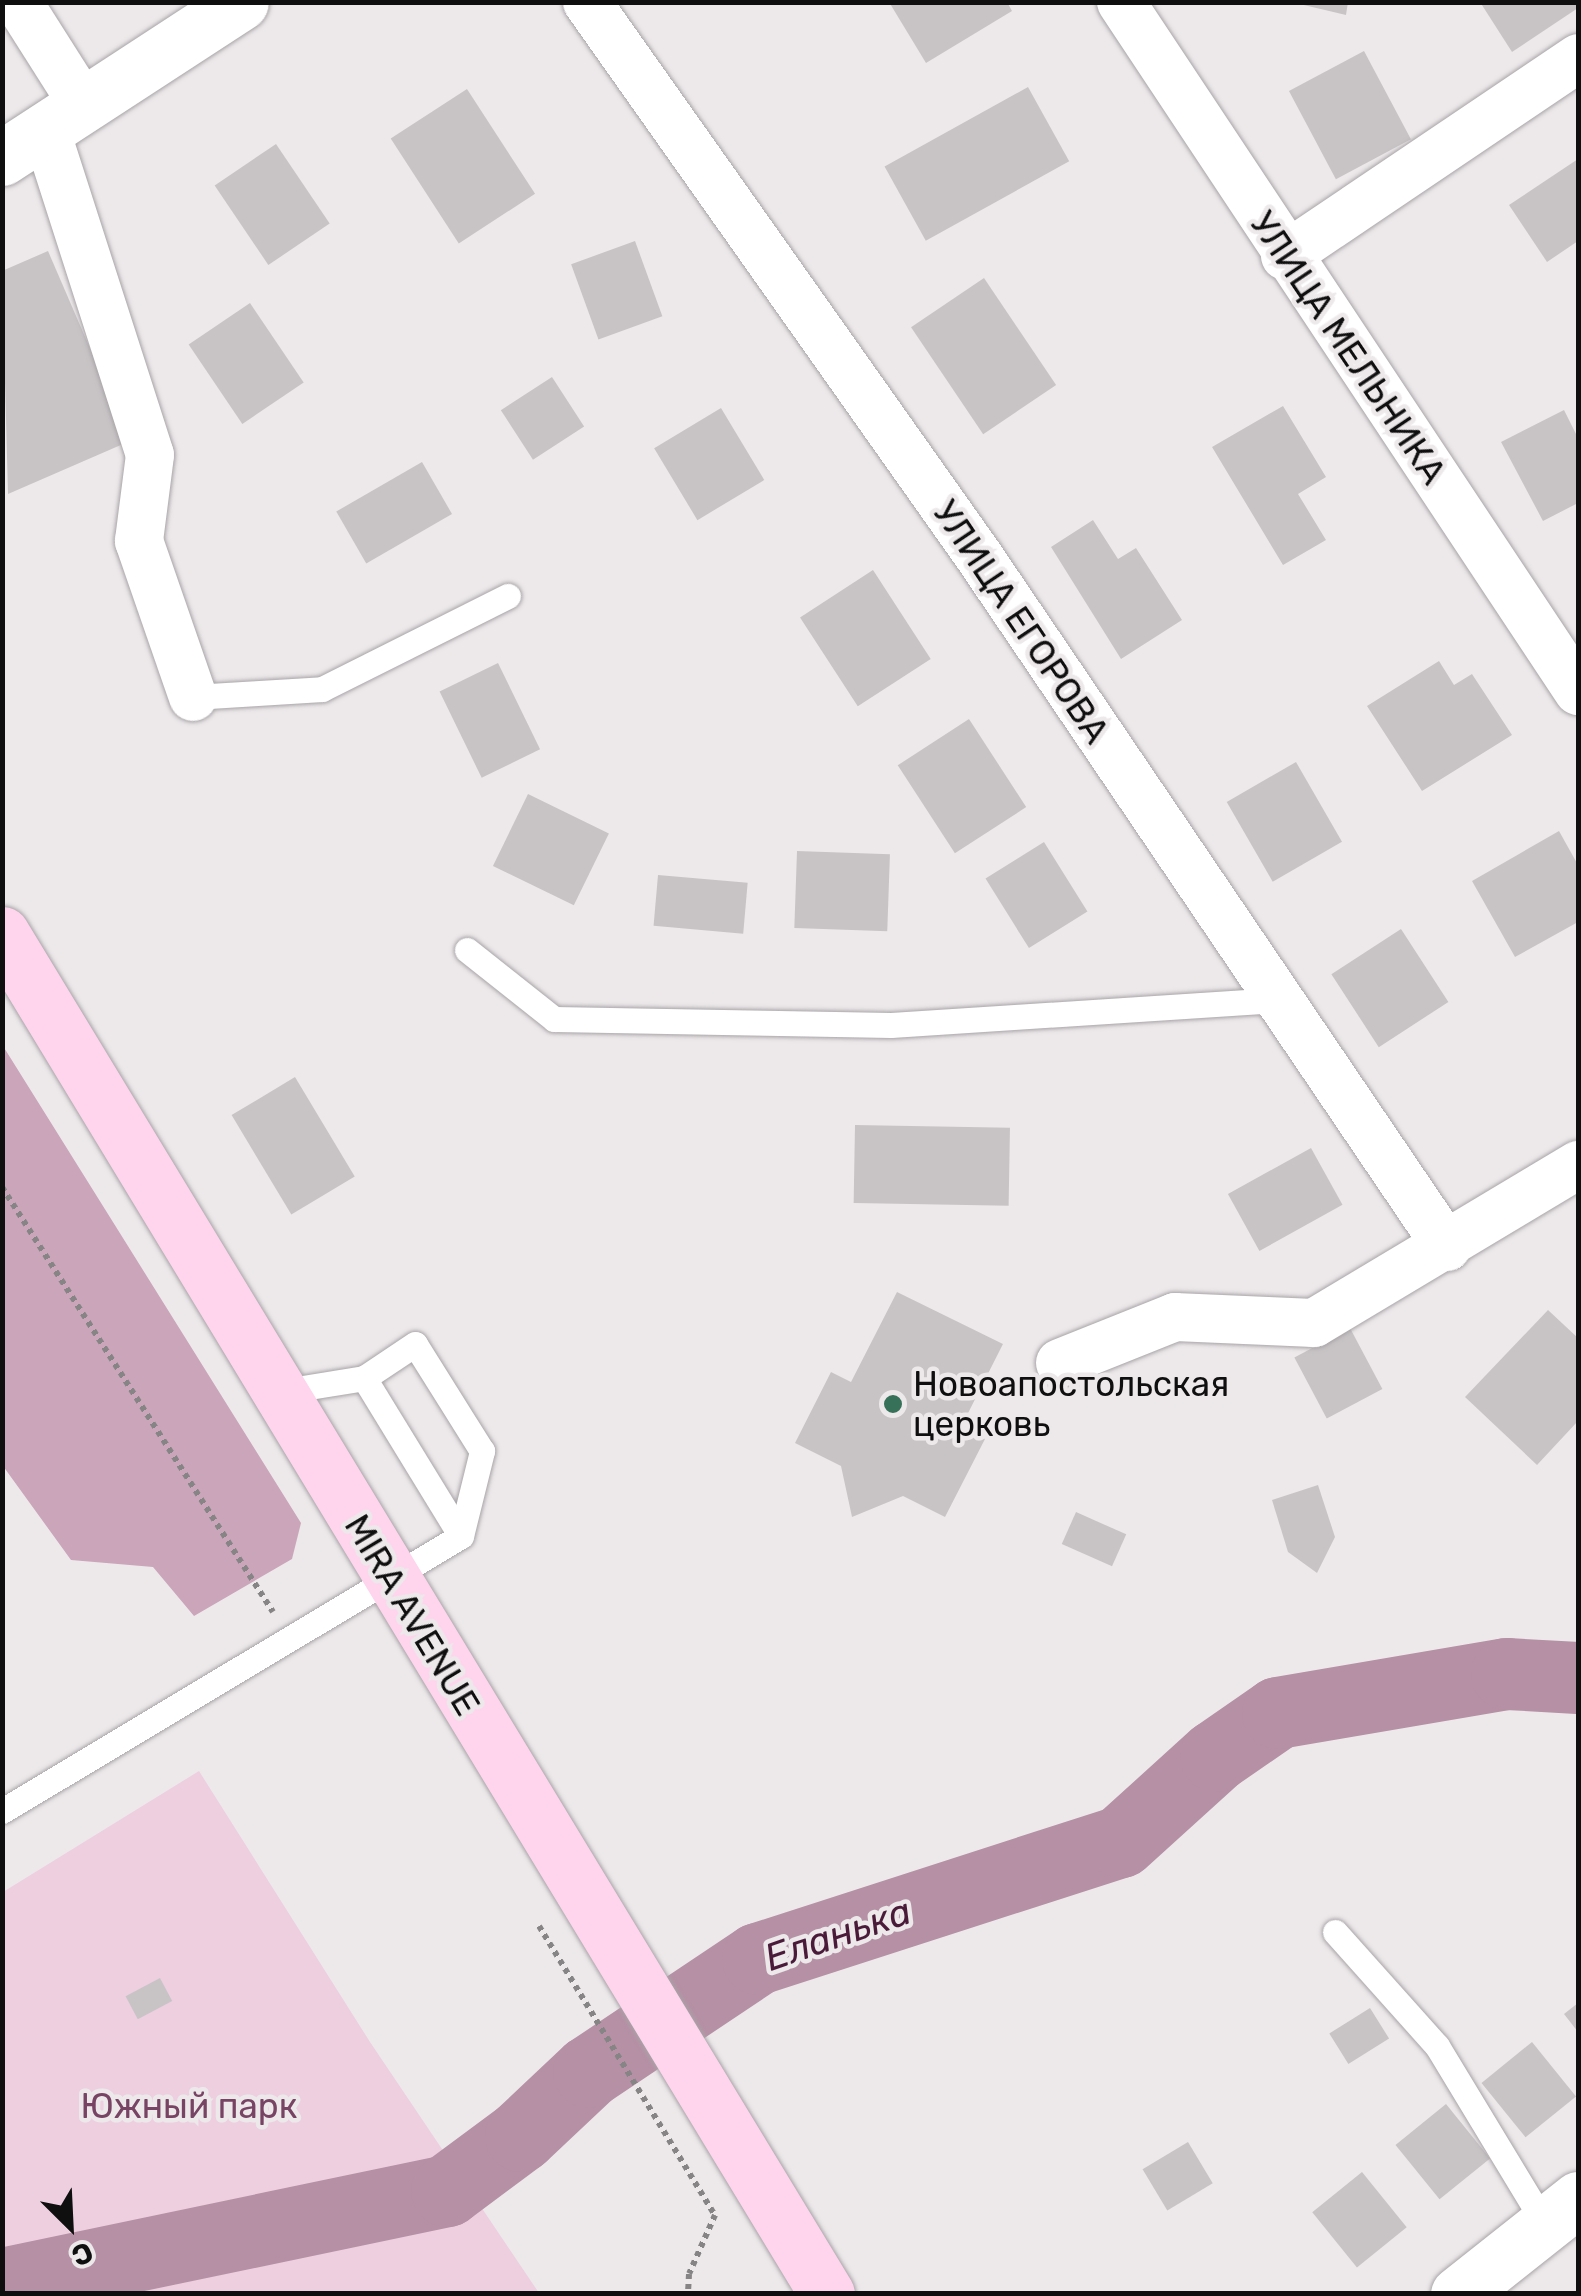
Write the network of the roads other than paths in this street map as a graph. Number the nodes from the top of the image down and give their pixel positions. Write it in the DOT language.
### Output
graph roads {
  1 [pos="18,2"];
  2 [pos="241,2"];
  3 [pos="587,2"];
  4 [pos="1120,2"];
  5 [pos="1578,58"];
  6 [pos="43,131"];
  7 [pos="1285,256"];
  8 [pos="508,596"];
  9 [pos="1578,690"];
  10 [pos="193,697"];
  11 [pos="2,934"];
  12 [pos="467,950"];
  13 [pos="1277,1000"];
  14 [pos="1578,1164"];
  15 [pos="1447,1248"];
  16 [pos="1060,1363"];
  17 [pos="364,1378"];
  18 [pos="278,1392"];
  19 [pos="461,1536"];
  20 [pos="392,1581"];
  21 [pos="2,1811"];
  22 [pos="1335,1932"];
  23 [pos="1569,2211"];
  24 [pos="827,2294"];
  25 [pos="1458,2294"];
  1 -- 6 [label="street"];
  2 -- 6 [label="street"];
  3 -- 13 [label="street, УЛИЦА ЕГОРОВА"];
  4 -- 7 [label="street, УЛИЦА МЕЛЬНИКА"];
  5 -- 7 [label="street"];
  6 -- 10 [label="street"];
  7 -- 9 [label="street, УЛИЦА МЕЛЬНИКА"];
  8 -- 10 [label="lane"];
  11 -- 18 [label="main road, MIRA AVENUE"];
  12 -- 13 [label="lane"];
  13 -- 15 [label="street, УЛИЦА ЕГОРОВА"];
  14 -- 15 [label="street"];
  15 -- 16 [label="street"];
  17 -- 18 [label="lane"];
  17 -- 19 [label="lane"];
  17 -- 19 [label="lane"];
  18 -- 20 [label="main road, MIRA AVENUE"];
  19 -- 20 [label="lane"];
  20 -- 21 [label="lane"];
  20 -- 24 [label="main road, MIRA AVENUE"];
  22 -- 23 [label="lane"];
  23 -- 25 [label="street"];
}
